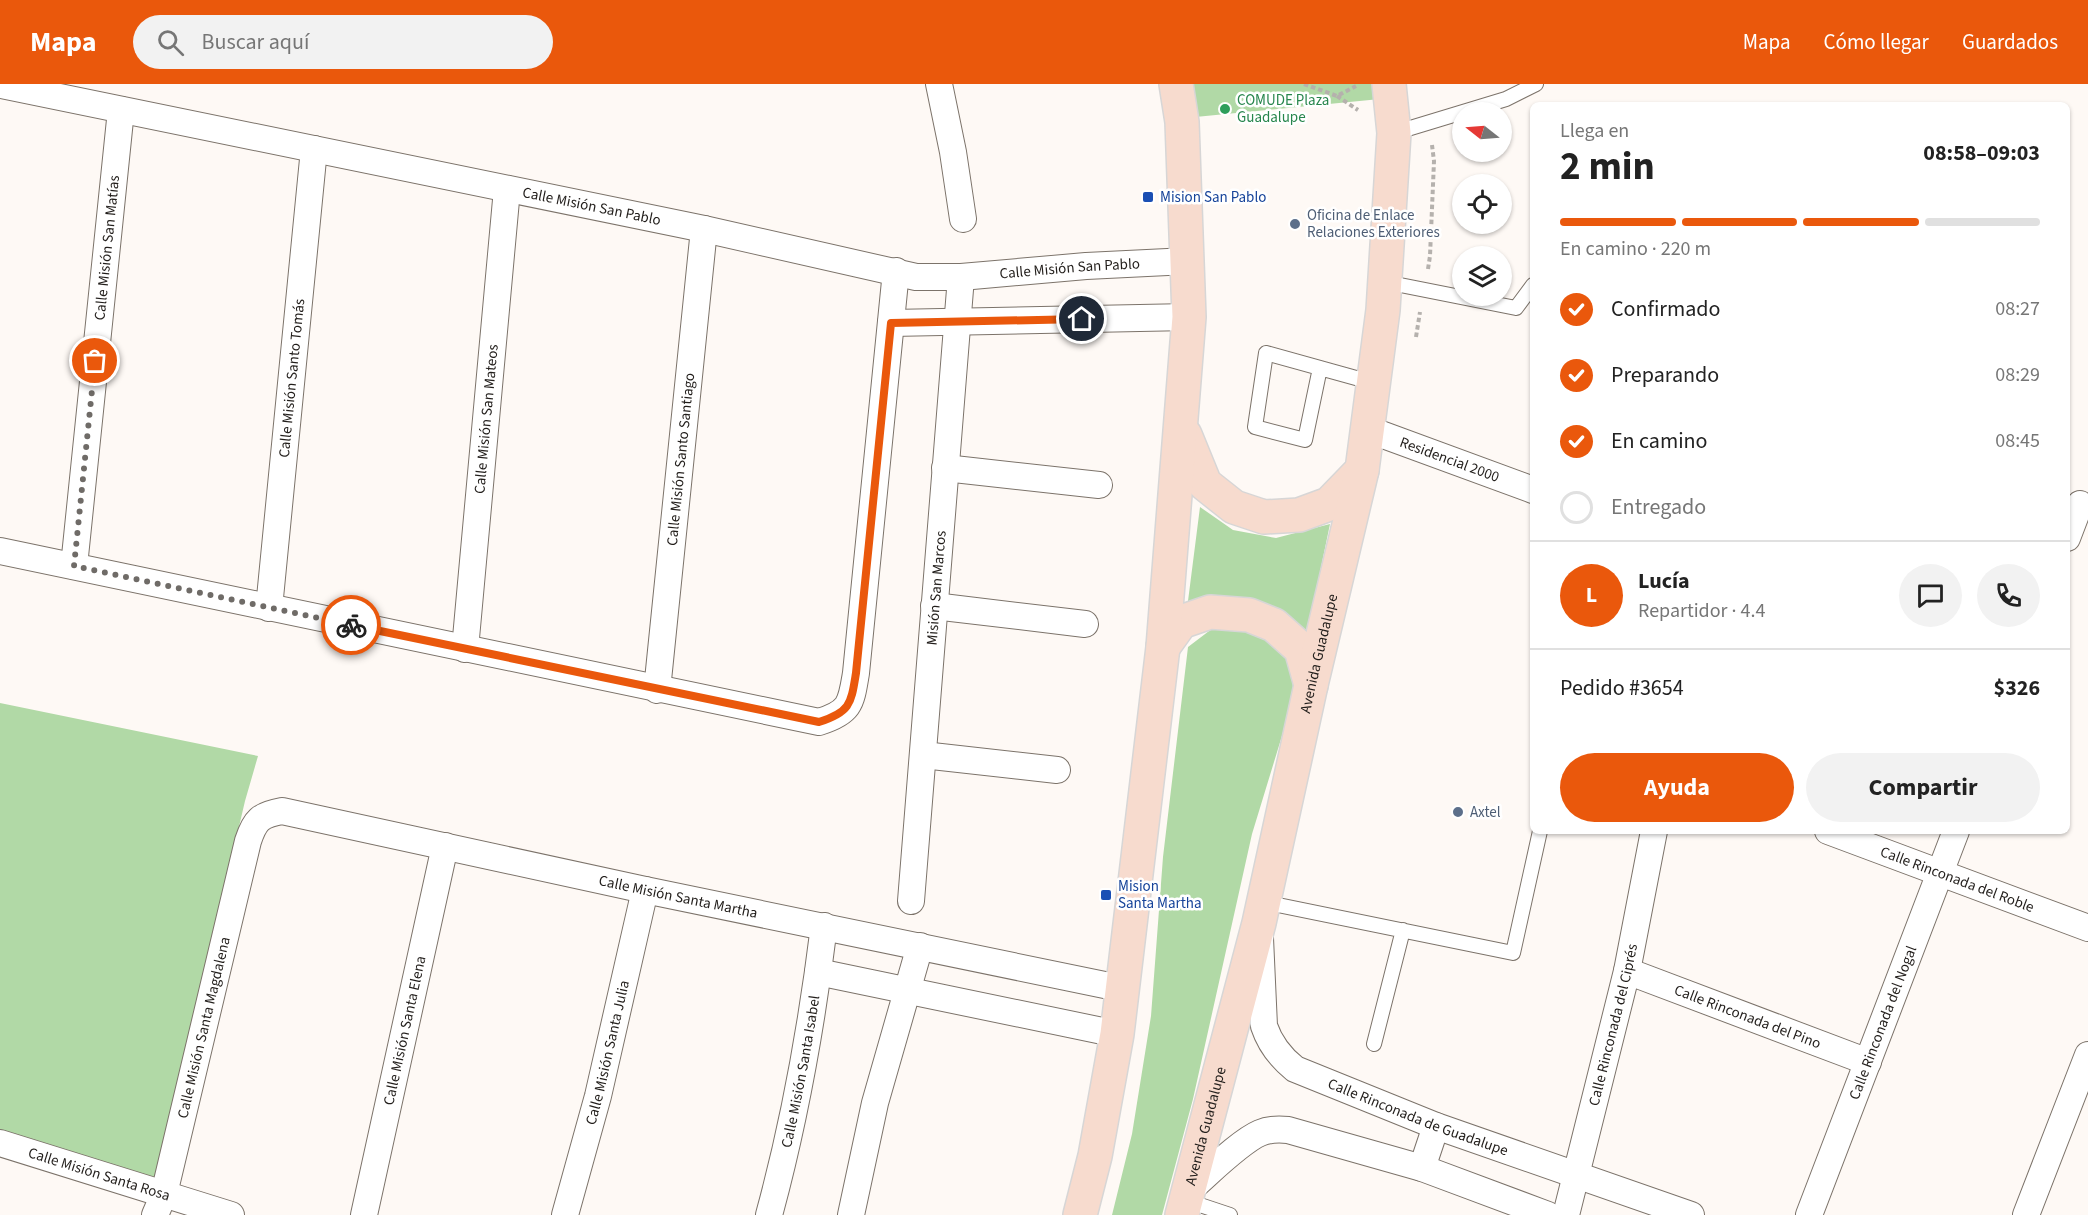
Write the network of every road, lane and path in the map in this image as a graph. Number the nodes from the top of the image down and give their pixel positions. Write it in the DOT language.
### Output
graph roads {
  1 [pos="939,84"];
  2 [pos="1176,84"];
  3 [pos="1304,84"];
  4 [pos="1360,84"];
  5 [pos="1389,84"];
  6 [pos="1536,84"];
  7 [pos="1,85"];
  8 [pos="122,110"];
  9 [pos="1394,134"];
  10 [pos="314,149"];
  11 [pos="507,189"];
  12 [pos="963,219"];
  13 [pos="704,229"];
  14 [pos="1188,261"];
  15 [pos="896,271"];
  16 [pos="961,278"];
  17 [pos="1385,282"];
  18 [pos="1530,289"];
  19 [pos="1189,317"];
  20 [pos="957,321"];
  21 [pos="891,323"];
  22 [pos="1320,368"];
  23 [pos="1374,382"];
  24 [pos="1182,427"];
  25 [pos="1367,429"];
  26 [pos="945,468"];
  27 [pos="1362,470"];
  28 [pos="1099,485"];
  29 [pos="1530,489"];
  30 [pos="2078,503"];
  31 [pos="2070,528"];
  32 [pos="0,550"];
  33 [pos="74,566"];
  34 [pos="934,606"];
  35 [pos="269,608"];
  36 [pos="1085,624"];
  37 [pos="1163,647"];
  38 [pos="465,649"];
  39 [pos="1311,685"];
  40 [pos="657,690"];
  41 [pos="923,755"];
  42 [pos="1057,770"];
  43 [pos="1539,834"];
  44 [pos="1653,834"];
  45 [pos="1836,834"];
  46 [pos="1955,834"];
  47 [pos="248,841"];
  48 [pos="445,846"];
  49 [pos="1940,872"];
  50 [pos="645,890"];
  51 [pos="911,901"];
  52 [pos="1261,913"];
  53 [pos="824,926"];
  54 [pos="2088,928"];
  55 [pos="1403,930"];
  56 [pos="920,946"];
  57 [pos="1627,971"];
  58 [pos="818,972"];
  59 [pos="1124,989"];
  60 [pos="907,990"];
  61 [pos="1117,1034"];
  62 [pos="1374,1044"];
  63 [pos="2088,1055"];
  64 [pos="1868,1062"];
  65 [pos="1436,1126"];
  66 [pos="0,1143"];
  67 [pos="1422,1168"];
  68 [pos="1577,1175"];
  69 [pos="1185,1202"];
  70 [pos="159,1205"];
  71 [pos="231,1215"];
  72 [pos="364,1215"];
  73 [pos="566,1215"];
  74 [pos="769,1215"];
  75 [pos="851,1215"];
  76 [pos="1080,1215"];
  77 [pos="1230,1215"];
  78 [pos="1548,1215"];
  79 [pos="1566,1215"];
  80 [pos="1691,1215"];
  81 [pos="1809,1215"];
  82 [pos="2026,1215"];
  1 -- 12 [label="street"];
  2 -- 14 [label="main road"];
  3 -- 4 [label="path"];
  5 -- 9 [label="main road, Avenida Guadalupe"];
  6 -- 9 [label="lane"];
  7 -- 8 [label="street, Calle Misión San Pablo"];
  8 -- 10 [label="street, Calle Misión San Pablo"];
  8 -- 33 [label="street, Calle Misión San Matías"];
  9 -- 17 [label="main road, Avenida Guadalupe"];
  10 -- 11 [label="street, Calle Misión San Pablo"];
  10 -- 35 [label="street, Calle Misión Santo Tomás"];
  11 -- 13 [label="street, Calle Misión San Pablo"];
  11 -- 38 [label="street, Calle Misión San Mateos"];
  13 -- 15 [label="street, Calle Misión San Pablo"];
  13 -- 40 [label="street, Calle Misión Santo Santiago"];
  14 -- 16 [label="street, Calle Misión San Pablo"];
  14 -- 19 [label="main road"];
  15 -- 16 [label="street, Calle Misión San Pablo"];
  15 -- 21 [label="street"];
  16 -- 20 [label="street, Misión San Marcos"];
  17 -- 18 [label="lane"];
  17 -- 23 [label="main road, Avenida Guadalupe"];
  19 -- 20 [label="street"];
  19 -- 24 [label="main road"];
  20 -- 21 [label="street"];
  20 -- 26 [label="street, Misión San Marcos"];
  21 -- 40 [label="street"];
  22 -- 22 [label="lane"];
  22 -- 23 [label="lane"];
  23 -- 25 [label="main road, Avenida Guadalupe"];
  24 -- 27 [label="main road"];
  24 -- 37 [label="main road"];
  25 -- 27 [label="main road, Avenida Guadalupe"];
  25 -- 29 [label="street, Residencial 2000"];
  26 -- 28 [label="street"];
  26 -- 34 [label="street, Misión San Marcos"];
  27 -- 39 [label="main road, Avenida Guadalupe"];
  30 -- 31 [label="street"];
  32 -- 33 [label="street"];
  33 -- 35 [label="street"];
  34 -- 36 [label="street"];
  34 -- 41 [label="street, Misión San Marcos"];
  35 -- 38 [label="street"];
  37 -- 39 [label="main road"];
  37 -- 59 [label="main road"];
  38 -- 40 [label="street"];
  39 -- 52 [label="main road, Avenida Guadalupe"];
  41 -- 42 [label="street"];
  41 -- 51 [label="street, Misión San Marcos"];
  43 -- 55 [label="lane"];
  44 -- 57 [label="street, Calle Rinconada del Ciprés"];
  45 -- 49 [label="street, Calle Rinconada del Roble"];
  46 -- 49 [label="street, Calle Rinconada del Nogal"];
  47 -- 48 [label="street, Calle Misión Santa Martha"];
  47 -- 70 [label="street, Calle Misión Santa Magdalena"];
  48 -- 50 [label="street, Calle Misión Santa Martha"];
  48 -- 72 [label="street, Calle Misión Santa Elena"];
  49 -- 54 [label="street, Calle Rinconada del Roble"];
  49 -- 64 [label="street, Calle Rinconada del Nogal"];
  50 -- 53 [label="street, Calle Misión Santa Martha"];
  50 -- 73 [label="street, Calle Misión Santa Julia"];
  52 -- 55 [label="lane"];
  52 -- 65 [label="street, Calle Rinconada de Guadalupe"];
  52 -- 69 [label="main road, Avenida Guadalupe"];
  53 -- 56 [label="street, Calle Misión Santa Martha"];
  53 -- 58 [label="street, Calle Misión Santa Isabel"];
  55 -- 62 [label="lane"];
  56 -- 59 [label="street, Calle Misión Santa Martha"];
  56 -- 60 [label="street"];
  57 -- 64 [label="street, Calle Rinconada del Pino"];
  57 -- 68 [label="street, Calle Rinconada del Ciprés"];
  58 -- 60 [label="street"];
  58 -- 74 [label="street, Calle Misión Santa Isabel"];
  59 -- 61 [label="main road"];
  60 -- 61 [label="street"];
  60 -- 75 [label="street"];
  61 -- 76 [label="main road"];
  63 -- 82 [label="street"];
  64 -- 81 [label="street, Calle Rinconada del Nogal"];
  65 -- 67 [label="street"];
  65 -- 68 [label="street, Calle Rinconada de Guadalupe"];
  66 -- 70 [label="street, Calle Misión Santa Rosa"];
  67 -- 69 [label="street"];
  67 -- 78 [label="street"];
  68 -- 79 [label="street, Calle Rinconada del Ciprés"];
  68 -- 80 [label="street, Calle Rinconada de Guadalupe"];
  69 -- 77 [label="lane"];
  70 -- 71 [label="street, Calle Misión Santa Rosa"];
}
